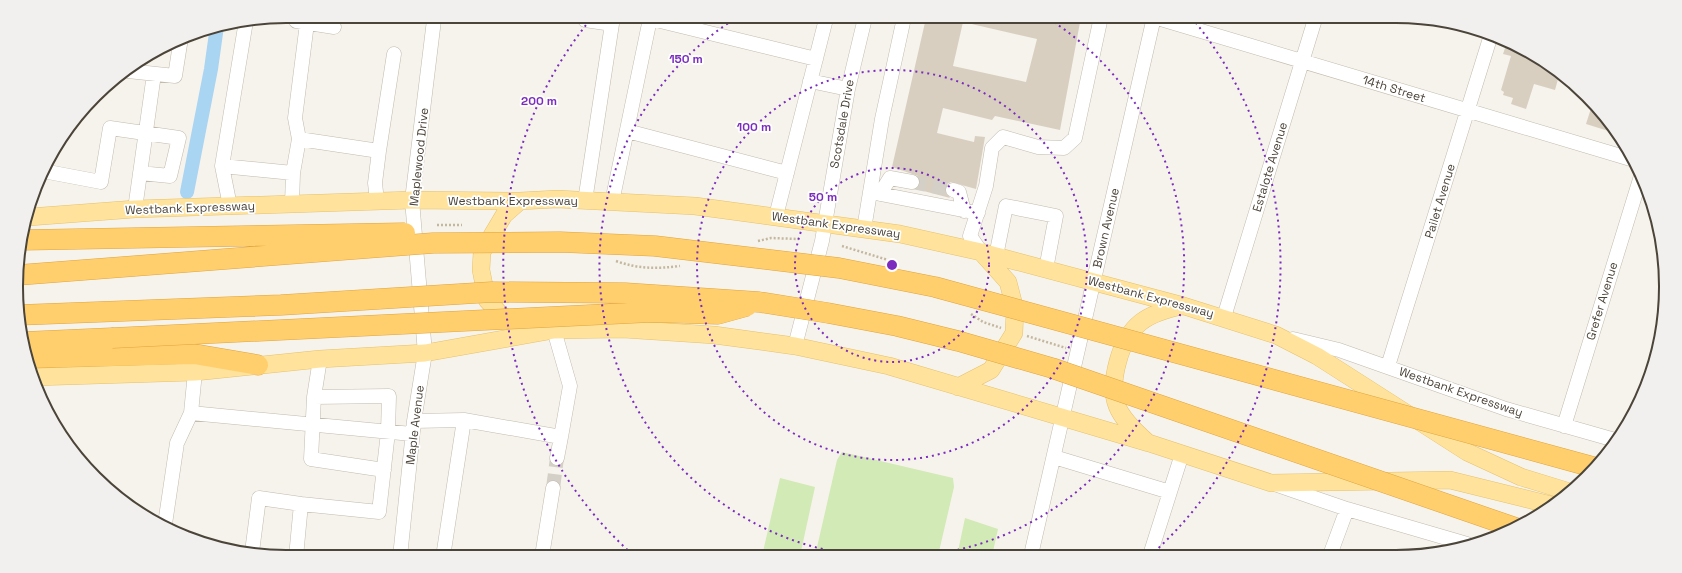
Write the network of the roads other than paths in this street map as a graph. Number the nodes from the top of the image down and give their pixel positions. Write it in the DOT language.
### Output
graph roads {
  1 [pos="302,23"];
  2 [pos="308,23"];
  3 [pos="434,23"];
  4 [pos="612,23"];
  5 [pos="650,23"];
  6 [pos="668,23"];
  7 [pos="825,23"];
  8 [pos="864,23"];
  9 [pos="903,23"];
  10 [pos="1100,23"];
  11 [pos="1153,23"];
  12 [pos="1174,23"];
  13 [pos="1314,23"];
  14 [pos="245,26"];
  15 [pos="334,27"];
  16 [pos="1489,41"];
  17 [pos="180,46"];
  18 [pos="394,54"];
  19 [pos="816,59"];
  20 [pos="1303,62"];
  21 [pos="142,70"];
  22 [pos="810,80"];
  23 [pos="848,89"];
  24 [pos="1468,111"];
  25 [pos="627,131"];
  26 [pos="146,132"];
  27 [pos="299,139"];
  28 [pos="379,151"];
  29 [pos="1625,157"];
  30 [pos="222,166"];
  31 [pos="49,173"];
  32 [pos="140,173"];
  33 [pos="293,173"];
  34 [pos="787,173"];
  35 [pos="912,182"];
  36 [pos="1638,185"];
  37 [pos="953,190"];
  38 [pos="875,193"];
  39 [pos="412,200"];
  40 [pos="585,200"];
  41 [pos="520,201"];
  42 [pos="377,202"];
  43 [pos="612,202"];
  44 [pos="292,204"];
  45 [pos="230,206"];
  46 [pos="135,209"];
  47 [pos="971,212"];
  48 [pos="776,216"];
  49 [pos="32,217"];
  50 [pos="824,223"];
  51 [pos="864,229"];
  52 [pos="27,240"];
  53 [pos="560,242"];
  54 [pos="988,254"];
  55 [pos="1046,269"];
  56 [pos="24,275"];
  57 [pos="1094,282"];
  58 [pos="419,293"];
  59 [pos="759,302"];
  60 [pos="1184,306"];
  61 [pos="25,315"];
  62 [pos="1224,317"];
  63 [pos="554,330"];
  64 [pos="534,334"];
  65 [pos="1276,335"];
  66 [pos="29,342"];
  67 [pos="795,346"];
  68 [pos="425,353"];
  69 [pos="33,358"];
  70 [pos="320,359"];
  71 [pos="258,365"];
  72 [pos="1388,366"];
  73 [pos="196,372"];
  74 [pos="39,377"];
  75 [pos="958,386"];
  76 [pos="314,397"];
  77 [pos="191,413"];
  78 [pos="1063,419"];
  79 [pos="464,420"];
  80 [pos="314,425"];
  81 [pos="1564,426"];
  82 [pos="413,428"];
  83 [pos="388,432"];
  84 [pos="561,437"];
  85 [pos="1611,439"];
  86 [pos="1149,443"];
  87 [pos="1182,454"];
  88 [pos="1054,457"];
  89 [pos="558,458"];
  90 [pos="1589,466"];
  91 [pos="384,470"];
  92 [pos="1271,483"];
  93 [pos="553,488"];
  94 [pos="1563,490"];
  95 [pos="1170,492"];
  96 [pos="301,504"];
  97 [pos="1545,504"];
  98 [pos="1347,509"];
  99 [pos="166,521"];
  100 [pos="1507,525"];
  101 [pos="1460,542"];
  102 [pos="253,548"];
  103 [pos="297,550"];
  104 [pos="401,550"];
  105 [pos="444,550"];
  106 [pos="543,550"];
  107 [pos="1032,550"];
  108 [pos="1152,550"];
  109 [pos="1332,550"];
  1 -- 27 [label="street"];
  2 -- 15 [label="street"];
  3 -- 39 [label="street, Maplewood Drive"];
  4 -- 40 [label="street"];
  5 -- 25 [label="street"];
  6 -- 19 [label="street"];
  7 -- 19 [label="street"];
  8 -- 23 [label="street, Scotsdale Drive"];
  9 -- 38 [label="street"];
  10 -- 47 [label="street"];
  11 -- 57 [label="street, Brown Avenue"];
  12 -- 20 [label="street, 14th Street"];
  13 -- 20 [label="street, Estalote Avenue"];
  14 -- 30 [label="street"];
  16 -- 24 [label="street, Pailet Avenue"];
  17 -- 21 [label="street"];
  18 -- 28 [label="street"];
  19 -- 22 [label="street"];
  20 -- 24 [label="street, 14th Street"];
  20 -- 62 [label="street, Estalote Avenue"];
  21 -- 26 [label="street"];
  22 -- 23 [label="street"];
  22 -- 34 [label="street"];
  23 -- 50 [label="street, Scotsdale Drive"];
  24 -- 29 [label="street, 14th Street"];
  24 -- 72 [label="street, Pailet Avenue"];
  25 -- 34 [label="street"];
  25 -- 43 [label="street"];
  26 -- 31 [label="street"];
  26 -- 32 [label="street"];
  26 -- 32 [label="street"];
  27 -- 28 [label="street"];
  27 -- 33 [label="street"];
  28 -- 42 [label="street"];
  30 -- 33 [label="street"];
  30 -- 45 [label="street"];
  32 -- 46 [label="street"];
  33 -- 44 [label="street"];
  34 -- 48 [label="street"];
  35 -- 38 [label="street"];
  36 -- 81 [label="street, Grefer Avenue"];
  37 -- 47 [label="street"];
  38 -- 47 [label="street"];
  38 -- 51 [label="street"];
  39 -- 41 [label="main road, Westbank Expressway"];
  39 -- 42 [label="main road, Westbank Expressway"];
  39 -- 58 [label="street, Maplewood Drive"];
  40 -- 41 [label="main road, Westbank Expressway"];
  40 -- 43 [label="main road, Westbank Expressway"];
  41 -- 64 [label="main road"];
  42 -- 44 [label="main road, Westbank Expressway"];
  43 -- 48 [label="main road, Westbank Expressway"];
  44 -- 45 [label="main road, Westbank Expressway"];
  45 -- 46 [label="main road, Westbank Expressway"];
  46 -- 49 [label="main road, Westbank Expressway"];
  47 -- 54 [label="street"];
  48 -- 50 [label="main road, Westbank Expressway"];
  50 -- 51 [label="main road, Westbank Expressway"];
  50 -- 67 [label="street, Scotsdale Drive"];
  51 -- 54 [label="main road, Westbank Expressway"];
  52 -- 53 [label="highway, bridge"];
  53 -- 56 [label="highway, bridge"];
  53 -- 90 [label="highway, bridge"];
  54 -- 55 [label="main road, Westbank Expressway"];
  54 -- 55 [label="street"];
  54 -- 75 [label="main road"];
  55 -- 57 [label="main road, Westbank Expressway"];
  57 -- 60 [label="main road, Westbank Expressway"];
  57 -- 78 [label="street, Brown Avenue"];
  58 -- 68 [label="street, Maple Avenue"];
  59 -- 61 [label="highway, bridge"];
  59 -- 66 [label="highway, bridge"];
  59 -- 100 [label="highway, bridge"];
  60 -- 62 [label="main road, Westbank Expressway"];
  60 -- 86 [label="main road"];
  62 -- 65 [label="main road, Westbank Expressway"];
  63 -- 64 [label="main road"];
  63 -- 67 [label="main road"];
  63 -- 84 [label="street"];
  64 -- 68 [label="main road"];
  65 -- 72 [label="street, Westbank Expressway"];
  65 -- 94 [label="main road"];
  67 -- 75 [label="main road"];
  68 -- 70 [label="main road"];
  68 -- 82 [label="street, Maple Avenue"];
  69 -- 71 [label="highway"];
  70 -- 71 [label="main road"];
  70 -- 76 [label="street"];
  71 -- 73 [label="main road"];
  72 -- 81 [label="street, Westbank Expressway"];
  73 -- 74 [label="main road"];
  73 -- 77 [label="street"];
  75 -- 78 [label="main road"];
  76 -- 80 [label="street"];
  76 -- 83 [label="street"];
  77 -- 80 [label="street"];
  77 -- 99 [label="street"];
  78 -- 86 [label="main road"];
  78 -- 88 [label="street, Brown Avenue"];
  79 -- 82 [label="street"];
  79 -- 84 [label="street"];
  79 -- 105 [label="street"];
  80 -- 83 [label="street"];
  80 -- 91 [label="street"];
  81 -- 85 [label="street, Westbank Expressway"];
  82 -- 83 [label="street"];
  82 -- 104 [label="street, Maple Avenue"];
  83 -- 91 [label="street"];
  84 -- 89 [label="street"];
  86 -- 87 [label="main road"];
  87 -- 92 [label="main road"];
  87 -- 95 [label="street"];
  88 -- 95 [label="street"];
  88 -- 107 [label="street, Brown Avenue"];
  91 -- 96 [label="street"];
  92 -- 97 [label="main road"];
  92 -- 98 [label="street"];
  93 -- 106 [label="street"];
  95 -- 108 [label="street"];
  96 -- 102 [label="street"];
  96 -- 103 [label="street"];
  98 -- 101 [label="street"];
  98 -- 109 [label="street"];
}
